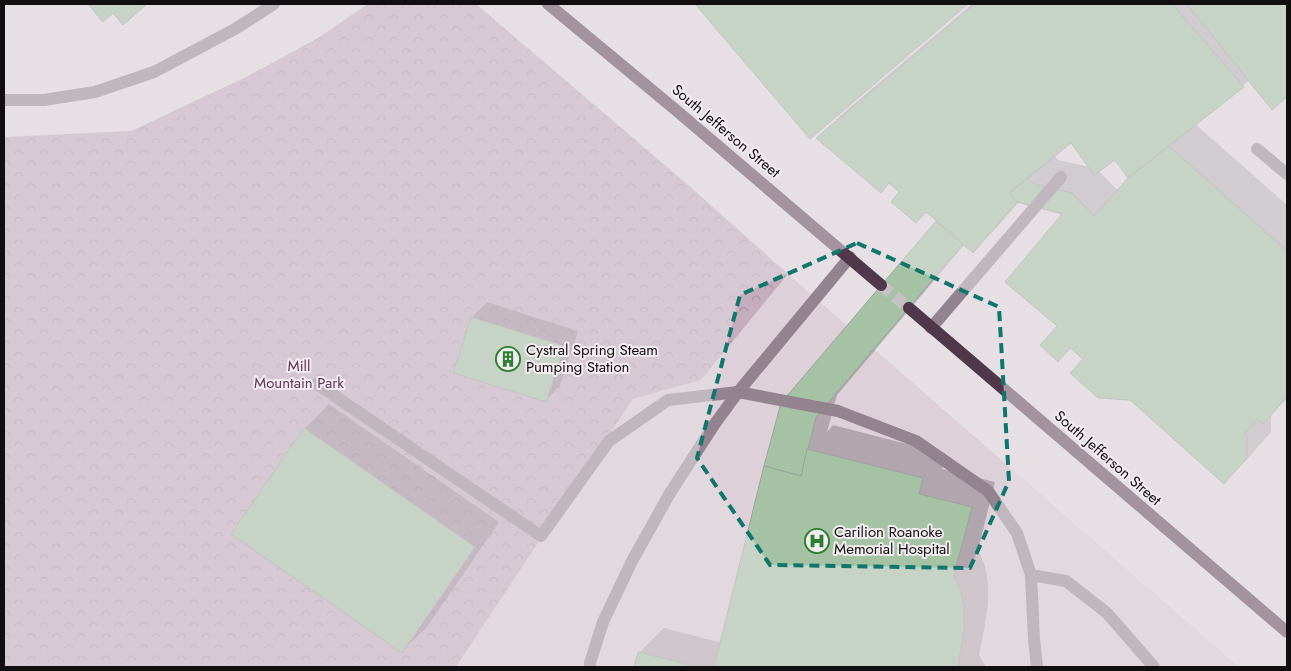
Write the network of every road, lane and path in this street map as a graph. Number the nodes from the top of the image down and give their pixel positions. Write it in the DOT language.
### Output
graph roads {
  1 [pos="274,4"];
  2 [pos="548,4"];
  3 [pos="4,100"];
  4 [pos="1257,149"];
  5 [pos="1287,174"];
  6 [pos="1061,176"];
  7 [pos="850,257"];
  8 [pos="881,285"];
  9 [pos="909,308"];
  10 [pos="931,328"];
  11 [pos="316,384"];
  12 [pos="738,392"];
  13 [pos="1031,575"];
  14 [pos="1287,632"];
  15 [pos="590,667"];
  16 [pos="1037,667"];
  17 [pos="1154,667"];
  1 -- 3 [label="street"];
  2 -- 7 [label="main road, South Jefferson Street"];
  4 -- 5 [label="street"];
  6 -- 10 [label="street"];
  7 -- 8 [label="main road, South Jefferson Street"];
  7 -- 12 [label="street"];
  9 -- 10 [label="main road, South Jefferson Street"];
  10 -- 14 [label="main road, South Jefferson Street"];
  11 -- 12 [label="street"];
  12 -- 13 [label="street"];
  12 -- 15 [label="street"];
  13 -- 16 [label="street"];
  13 -- 17 [label="street"];
}
